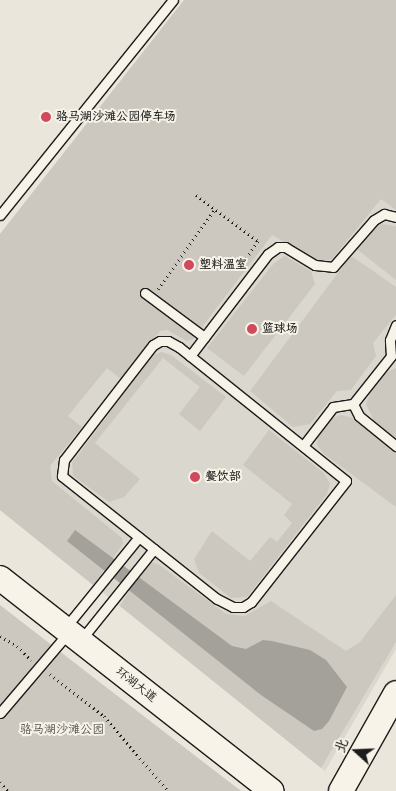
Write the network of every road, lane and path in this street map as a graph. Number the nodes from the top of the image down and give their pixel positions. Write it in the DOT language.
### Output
graph roads {
  1 [pos="173,0"];
  2 [pos="196,195"];
  3 [pos="215,209"];
  4 [pos="0,215"];
  5 [pos="396,216"];
  6 [pos="237,271"];
  7 [pos="148,295"];
  8 [pos="396,325"];
  9 [pos="204,337"];
  10 [pos="394,355"];
  11 [pos="190,356"];
  12 [pos="353,404"];
  13 [pos="303,446"];
  14 [pos="396,446"];
  15 [pos="139,537"];
  16 [pos="154,549"];
  17 [pos="0,578"];
  18 [pos="71,634"];
  19 [pos="0,636"];
  20 [pos="40,666"];
  21 [pos="396,693"];
  22 [pos="0,713"];
  23 [pos="0,782"];
  24 [pos="8,791"];
  25 [pos="168,791"];
  26 [pos="272,791"];
  27 [pos="341,791"];
  1 -- 4 [label="lane"];
  2 -- 3 [label="path"];
  3 -- 6 [label="path"];
  3 -- 7 [label="path"];
  5 -- 9 [label="lane"];
  7 -- 9 [label="lane"];
  8 -- 10 [label="lane"];
  9 -- 11 [label="lane"];
  10 -- 12 [label="lane"];
  11 -- 13 [label="lane"];
  11 -- 15 [label="lane"];
  12 -- 13 [label="lane"];
  12 -- 14 [label="lane"];
  13 -- 16 [label="lane"];
  15 -- 16 [label="lane"];
  15 -- 18 [label="lane"];
  16 -- 18 [label="lane"];
  17 -- 18 [label="main road, 环湖大道"];
  18 -- 20 [label="lane"];
  18 -- 26 [label="main road, 环湖大道"];
  19 -- 20 [label="path"];
  20 -- 22 [label="lane"];
  20 -- 25 [label="path"];
  21 -- 27 [label="main road"];
  23 -- 24 [label="path"];
}
